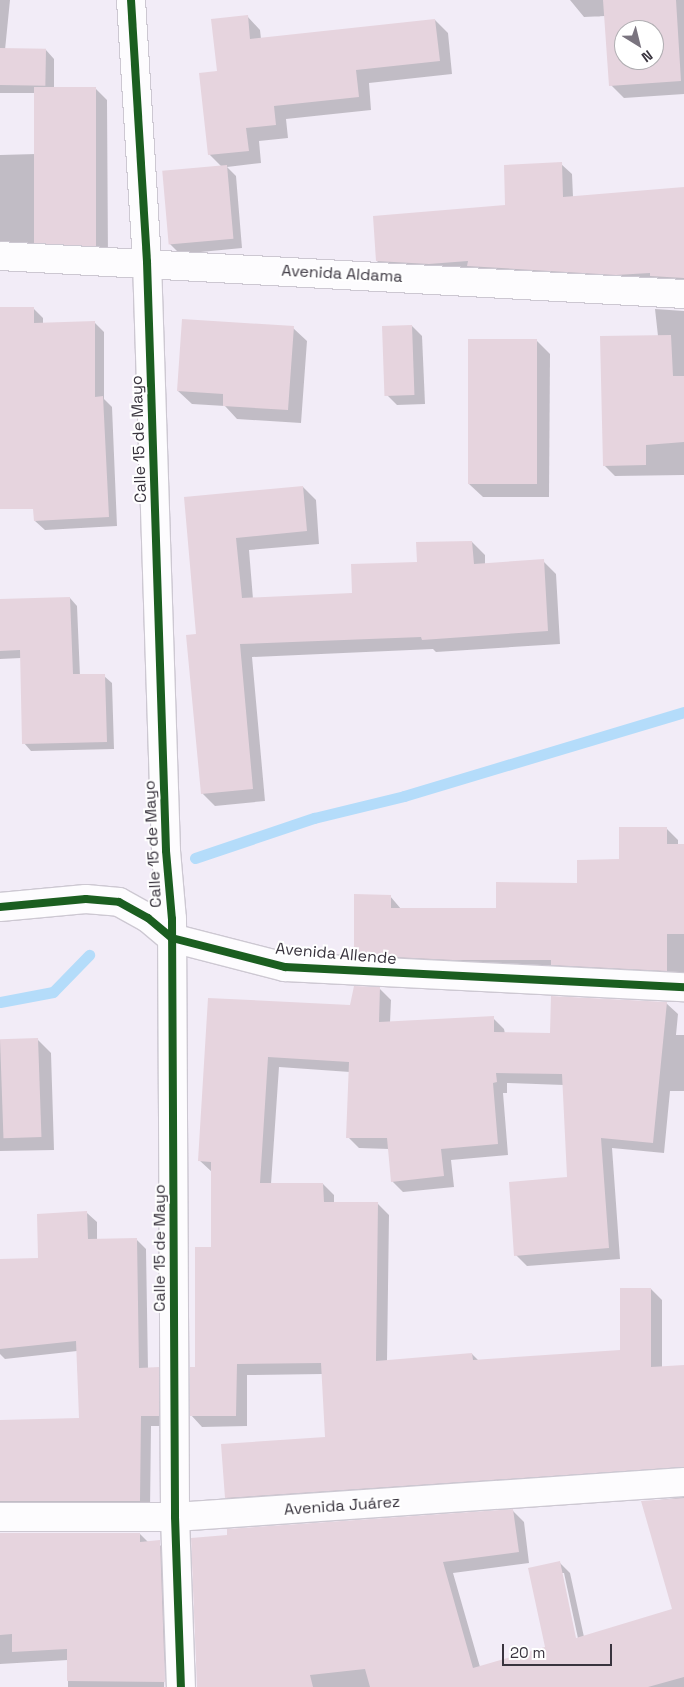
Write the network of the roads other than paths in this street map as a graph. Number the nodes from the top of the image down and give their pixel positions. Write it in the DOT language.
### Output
graph roads {
  1 [pos="131,0"];
  2 [pos="0,256"];
  3 [pos="147,262"];
  4 [pos="684,294"];
  5 [pos="0,907"];
  6 [pos="172,938"];
  7 [pos="684,987"];
  8 [pos="684,1482"];
  9 [pos="0,1517"];
  10 [pos="175,1517"];
  11 [pos="181,1687"];
  1 -- 3 [label="street, Calle 15 de Mayo"];
  2 -- 3 [label="street, Avenida Aldama"];
  3 -- 4 [label="street, Avenida Aldama"];
  3 -- 6 [label="street, Calle 15 de Mayo"];
  5 -- 6 [label="street, Avenida Allende"];
  6 -- 7 [label="street, Avenida Allende"];
  6 -- 10 [label="street, Calle 15 de Mayo"];
  8 -- 10 [label="street, Avenida Juárez"];
  9 -- 10 [label="street, Avenida Juárez"];
  10 -- 11 [label="street, Calle 15 de Mayo"];
}
